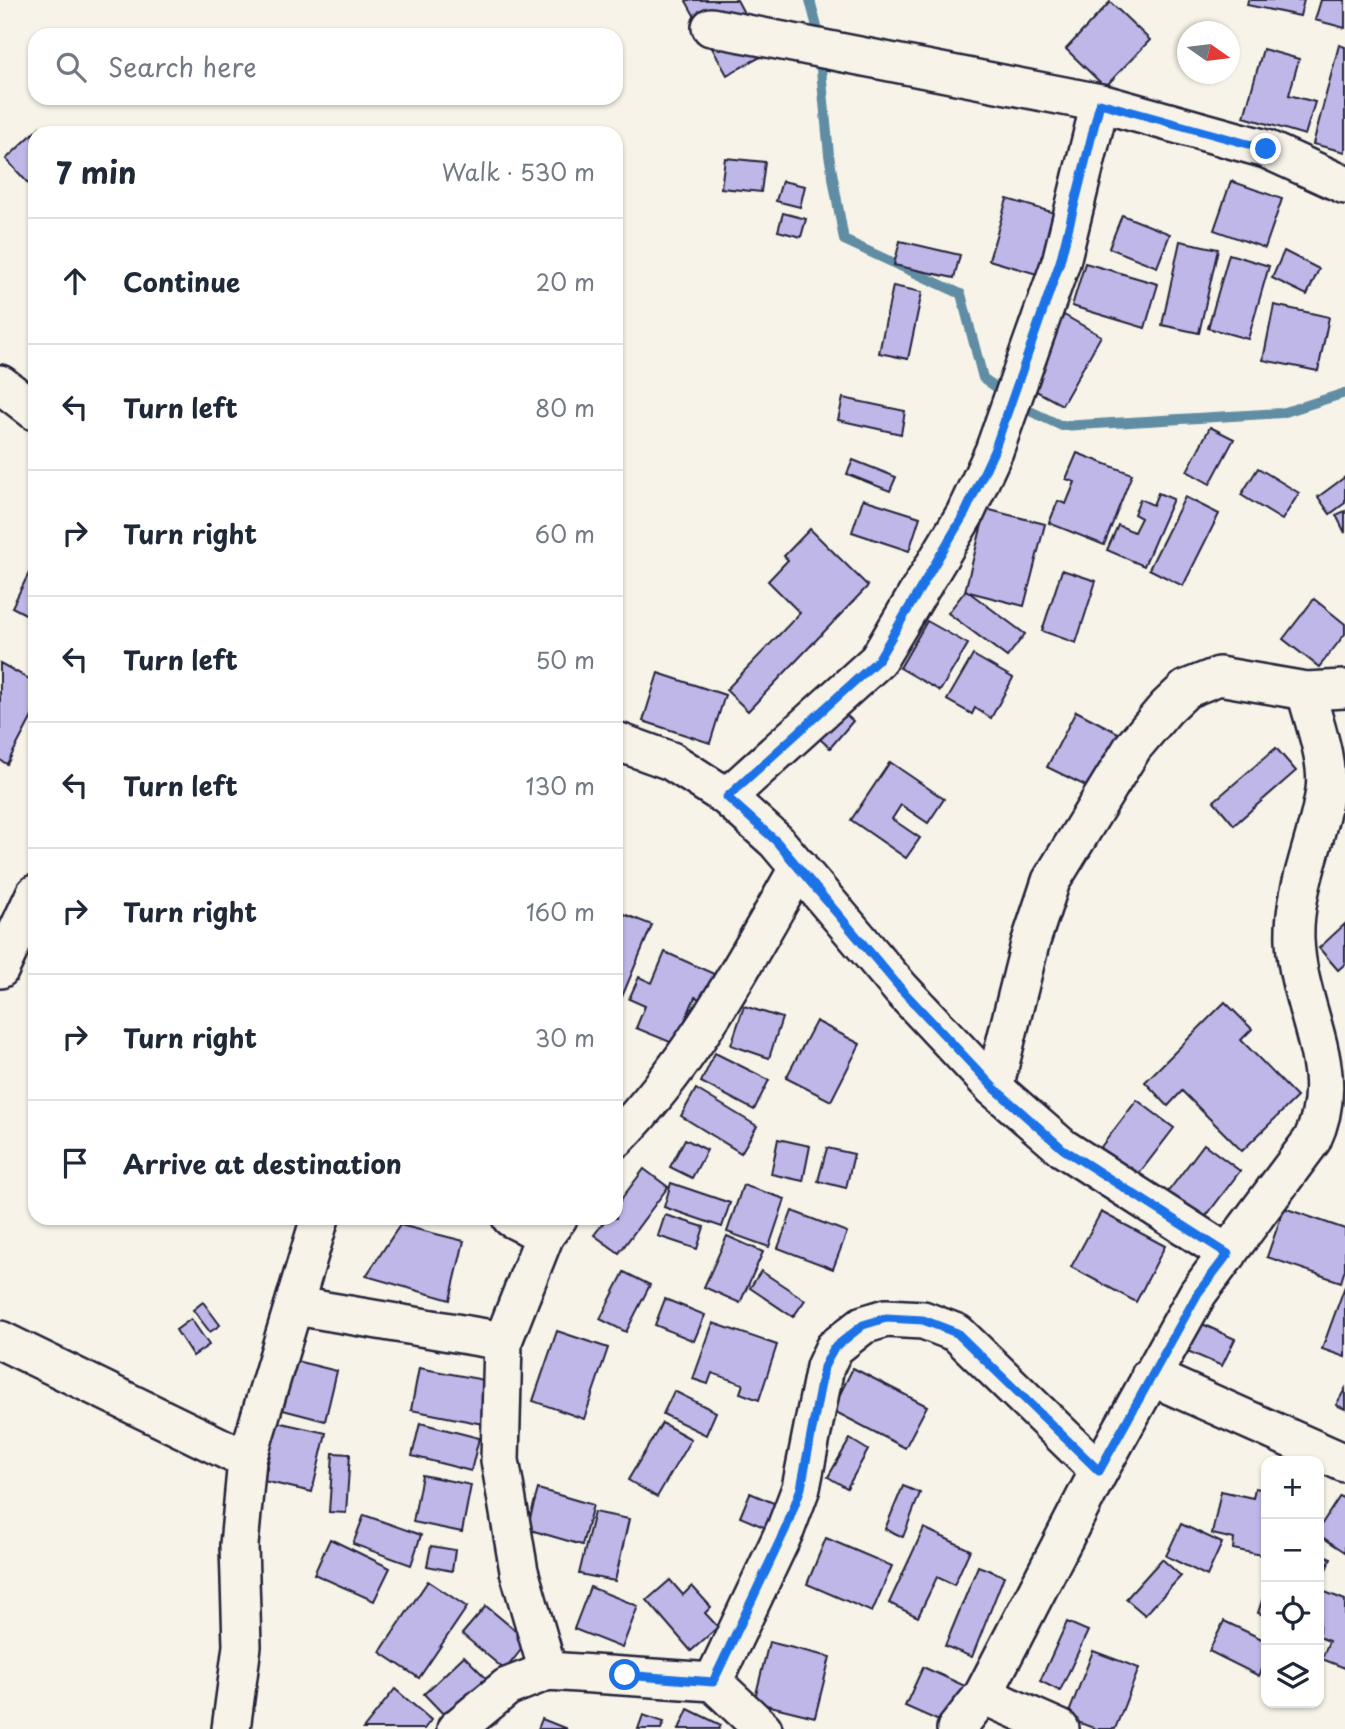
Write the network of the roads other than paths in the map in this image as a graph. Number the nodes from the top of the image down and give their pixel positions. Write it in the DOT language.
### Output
graph roads {
  1 [pos="711,27"];
  2 [pos="1100,103"];
  3 [pos="1345,185"];
  4 [pos="0,384"];
  5 [pos="28,406"];
  6 [pos="1345,689"];
  7 [pos="1306,691"];
  8 [pos="623,744"];
  9 [pos="727,797"];
  10 [pos="799,867"];
  11 [pos="28,909"];
  12 [pos="0,969"];
  13 [pos="994,1088"];
  14 [pos="623,1132"];
  15 [pos="318,1225"];
  16 [pos="552,1227"];
  17 [pos="1228,1254"];
  18 [pos="296,1306"];
  19 [pos="0,1340"];
  20 [pos="503,1341"];
  21 [pos="1150,1376"];
  22 [pos="247,1460"];
  23 [pos="1345,1463"];
  24 [pos="1099,1471"];
  25 [pos="548,1671"];
  26 [pos="713,1682"];
  27 [pos="983,1695"];
  28 [pos="239,1727"];
  29 [pos="456,1729"];
  30 [pos="763,1729"];
  31 [pos="956,1729"];
  32 [pos="1060,1729"];
  1 -- 2 [label="street"];
  2 -- 3 [label="street"];
  2 -- 9 [label="street"];
  4 -- 5 [label="street"];
  6 -- 7 [label="street"];
  7 -- 13 [label="street"];
  7 -- 17 [label="street"];
  8 -- 9 [label="street"];
  9 -- 10 [label="street"];
  10 -- 13 [label="street"];
  10 -- 14 [label="street"];
  11 -- 12 [label="street"];
  13 -- 17 [label="street"];
  15 -- 18 [label="street"];
  16 -- 20 [label="street"];
  17 -- 21 [label="street"];
  18 -- 20 [label="street"];
  18 -- 22 [label="street"];
  19 -- 22 [label="street"];
  20 -- 25 [label="street"];
  21 -- 23 [label="street"];
  21 -- 24 [label="street"];
  22 -- 28 [label="street"];
  24 -- 26 [label="street"];
  24 -- 27 [label="street"];
  25 -- 26 [label="street"];
  25 -- 29 [label="street"];
  26 -- 30 [label="street"];
  27 -- 31 [label="street"];
  27 -- 32 [label="street"];
}
